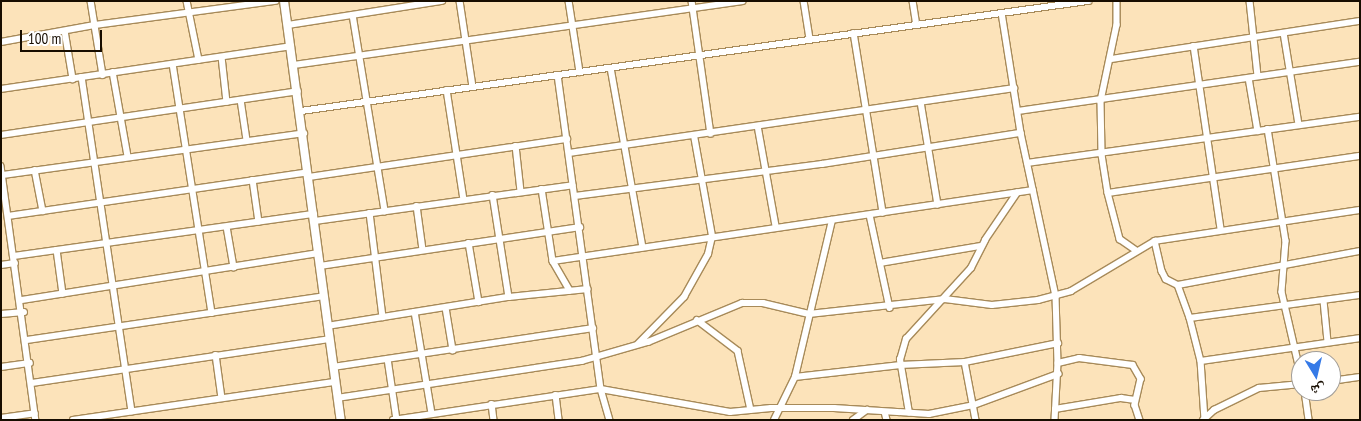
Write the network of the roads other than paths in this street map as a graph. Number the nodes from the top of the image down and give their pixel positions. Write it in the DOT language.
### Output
graph roads {
  1 [pos="91,1"];
  2 [pos="188,1"];
  3 [pos="275,1"];
  4 [pos="284,1"];
  5 [pos="442,1"];
  6 [pos="460,1"];
  7 [pos="569,1"];
  8 [pos="692,1"];
  9 [pos="742,1"];
  10 [pos="804,1"];
  11 [pos="913,1"];
  12 [pos="1028,1"];
  13 [pos="1088,1"];
  14 [pos="1117,1"];
  15 [pos="1250,1"];
  16 [pos="1074,2"];
  17 [pos="415,3"];
  18 [pos="693,9"];
  19 [pos="1029,9"];
  20 [pos="1002,13"];
  21 [pos="353,14"];
  22 [pos="190,15"];
  23 [pos="1360,21"];
  24 [pos="95,25"];
  25 [pos="572,25"];
  26 [pos="917,25"];
  27 [pos="288,26"];
  28 [pos="65,31"];
  29 [pos="854,33"];
  30 [pos="1284,33"];
  31 [pos="810,39"];
  32 [pos="1254,39"];
  33 [pos="466,40"];
  34 [pos="1,42"];
  35 [pos="291,46"];
  36 [pos="1194,46"];
  37 [pos="359,55"];
  38 [pos="698,55"];
  39 [pos="222,57"];
  40 [pos="1111,59"];
  41 [pos="199,60"];
  42 [pos="1360,62"];
  43 [pos="173,64"];
  44 [pos="294,65"];
  45 [pos="611,68"];
  46 [pos="113,72"];
  47 [pos="580,72"];
  48 [pos="1290,72"];
  49 [pos="102,74"];
  50 [pos="558,76"];
  51 [pos="1258,76"];
  52 [pos="82,78"];
  53 [pos="1249,78"];
  54 [pos="73,79"];
  55 [pos="1200,85"];
  56 [pos="473,86"];
  57 [pos="1014,88"];
  58 [pos="1,89"];
  59 [pos="447,90"];
  60 [pos="298,91"];
  61 [pos="241,100"];
  62 [pos="367,101"];
  63 [pos="1101,101"];
  64 [pos="227,102"];
  65 [pos="921,102"];
  66 [pos="180,108"];
  67 [pos="866,109"];
  68 [pos="301,111"];
  69 [pos="1018,111"];
  70 [pos="121,117"];
  71 [pos="1360,117"];
  72 [pos="89,121"];
  73 [pos="1300,125"];
  74 [pos="758,126"];
  75 [pos="1268,129"];
  76 [pos="1258,131"];
  77 [pos="304,133"];
  78 [pos="1021,133"];
  79 [pos="1,134"];
  80 [pos="711,134"];
  81 [pos="694,136"];
  82 [pos="1208,138"];
  83 [pos="567,139"];
  84 [pos="247,140"];
  85 [pos="625,145"];
  86 [pos="516,146"];
  87 [pos="186,148"];
  88 [pos="929,149"];
  89 [pos="569,153"];
  90 [pos="458,154"];
  91 [pos="1102,155"];
  92 [pos="128,156"];
  93 [pos="1360,156"];
  94 [pos="874,157"];
  95 [pos="95,161"];
  96 [pos="1027,163"];
  97 [pos="1,166"];
  98 [pos="376,166"];
  99 [pos="35,170"];
  100 [pos="1274,170"];
  101 [pos="766,172"];
  102 [pos="3,175"];
  103 [pos="309,175"];
  104 [pos="1214,179"];
  105 [pos="253,180"];
  106 [pos="702,180"];
  107 [pos="573,185"];
  108 [pos="193,188"];
  109 [pos="542,189"];
  110 [pos="633,189"];
  111 [pos="1033,190"];
  112 [pos="521,192"];
  113 [pos="1017,192"];
  114 [pos="1108,193"];
  115 [pos="493,195"];
  116 [pos="575,196"];
  117 [pos="464,200"];
  118 [pos="101,202"];
  119 [pos="417,206"];
  120 [pos="938,206"];
  121 [pos="43,210"];
  122 [pos="1360,210"];
  123 [pos="384,211"];
  124 [pos="6,212"];
  125 [pos="370,213"];
  126 [pos="883,213"];
  127 [pos="870,215"];
  128 [pos="314,218"];
  129 [pos="832,220"];
  130 [pos="1284,221"];
  131 [pos="259,222"];
  132 [pos="776,226"];
  133 [pos="227,227"];
  134 [pos="580,227"];
  135 [pos="201,230"];
  136 [pos="1221,230"];
  137 [pos="549,231"];
  138 [pos="712,236"];
  139 [pos="500,238"];
  140 [pos="1155,241"];
  141 [pos="106,242"];
  142 [pos="469,243"];
  143 [pos="981,246"];
  144 [pos="643,247"];
  145 [pos="56,250"];
  146 [pos="423,250"];
  147 [pos="1136,250"];
  148 [pos="1360,252"];
  149 [pos="318,253"];
  150 [pos="14,256"];
  151 [pos="376,257"];
  152 [pos="585,257"];
  153 [pos="553,261"];
  154 [pos="15,263"];
  155 [pos="880,263"];
  156 [pos="1284,263"];
  157 [pos="1,265"];
  158 [pos="320,266"];
  159 [pos="234,267"];
  160 [pos="206,271"];
  161 [pos="1178,285"];
  162 [pos="113,286"];
  163 [pos="588,289"];
  164 [pos="570,291"];
  165 [pos="62,294"];
  166 [pos="1360,295"];
  167 [pos="324,296"];
  168 [pos="1056,296"];
  169 [pos="509,297"];
  170 [pos="945,299"];
  171 [pos="22,300"];
  172 [pos="1324,301"];
  173 [pos="479,302"];
  174 [pos="1284,306"];
  175 [pos="446,308"];
  176 [pos="890,308"];
  177 [pos="24,312"];
  178 [pos="415,312"];
  179 [pos="212,313"];
  180 [pos="1,314"];
  181 [pos="809,314"];
  182 [pos="383,317"];
  183 [pos="1190,318"];
  184 [pos="697,320"];
  185 [pos="119,326"];
  186 [pos="327,326"];
  187 [pos="593,328"];
  188 [pos="1360,338"];
  189 [pos="329,339"];
  190 [pos="28,340"];
  191 [pos="1328,342"];
  192 [pos="1058,343"];
  193 [pos="637,345"];
  194 [pos="1294,347"];
  195 [pos="453,350"];
  196 [pos="1295,351"];
  197 [pos="216,355"];
  198 [pos="422,355"];
  199 [pos="597,357"];
  200 [pos="388,359"];
  201 [pos="965,362"];
  202 [pos="1201,362"];
  203 [pos="30,363"];
  204 [pos="1058,363"];
  205 [pos="900,365"];
  206 [pos="1,367"];
  207 [pos="126,367"];
  208 [pos="333,367"];
  209 [pos="1058,374"];
  210 [pos="795,376"];
  211 [pos="1360,377"];
  212 [pos="1341,380"];
  213 [pos="335,382"];
  214 [pos="32,383"];
  215 [pos="427,385"];
  216 [pos="1291,385"];
  217 [pos="601,389"];
  218 [pos="392,390"];
  219 [pos="556,395"];
  220 [pos="222,398"];
  221 [pos="337,398"];
  222 [pos="1135,400"];
  223 [pos="1306,401"];
  224 [pos="492,404"];
  225 [pos="974,405"];
  226 [pos="781,408"];
  227 [pos="1055,409"];
  228 [pos="751,410"];
  229 [pos="867,410"];
  230 [pos="132,411"];
  231 [pos="886,412"];
  232 [pos="909,413"];
  233 [pos="432,414"];
  234 [pos="36,417"];
  235 [pos="1,418"];
  236 [pos="73,420"];
  237 [pos="341,420"];
  238 [pos="396,420"];
  239 [pos="494,420"];
  240 [pos="559,420"];
  241 [pos="610,420"];
  242 [pos="774,420"];
  243 [pos="853,420"];
  244 [pos="887,420"];
  245 [pos="976,420"];
  246 [pos="1054,420"];
  247 [pos="1140,420"];
  248 [pos="1204,420"];
  249 [pos="1309,420"];
  1 -- 24 [label="street"];
  2 -- 22 [label="street"];
  3 -- 22 [label="street"];
  4 -- 27 [label="street"];
  5 -- 17 [label="street"];
  6 -- 33 [label="street"];
  7 -- 25 [label="street"];
  8 -- 18 [label="street"];
  9 -- 18 [label="street"];
  10 -- 31 [label="street"];
  11 -- 26 [label="street"];
  12 -- 19 [label="street"];
  13 -- 16 [label="street"];
  14 -- 40 [label="street"];
  15 -- 32 [label="street"];
  16 -- 19 [label="street"];
  17 -- 21 [label="street"];
  18 -- 25 [label="street"];
  18 -- 38 [label="street"];
  19 -- 20 [label="street"];
  20 -- 26 [label="street"];
  20 -- 57 [label="street"];
  21 -- 27 [label="street"];
  21 -- 37 [label="street"];
  22 -- 24 [label="street"];
  22 -- 41 [label="street"];
  23 -- 30 [label="street"];
  24 -- 28 [label="street"];
  24 -- 49 [label="street"];
  25 -- 33 [label="street"];
  25 -- 47 [label="street"];
  26 -- 29 [label="street"];
  27 -- 35 [label="street"];
  28 -- 34 [label="street"];
  28 -- 54 [label="street"];
  29 -- 31 [label="street"];
  29 -- 67 [label="street"];
  30 -- 32 [label="street"];
  30 -- 48 [label="street"];
  31 -- 38 [label="street"];
  32 -- 36 [label="street"];
  32 -- 51 [label="street"];
  33 -- 37 [label="street"];
  33 -- 56 [label="street"];
  35 -- 39 [label="street"];
  35 -- 44 [label="street"];
  36 -- 40 [label="street"];
  36 -- 55 [label="street"];
  37 -- 44 [label="street"];
  37 -- 62 [label="street"];
  38 -- 45 [label="street"];
  38 -- 80 [label="street"];
  39 -- 41 [label="street"];
  39 -- 64 [label="street"];
  40 -- 63 [label="street"];
  41 -- 43 [label="street"];
  42 -- 48 [label="street"];
  43 -- 46 [label="street"];
  43 -- 66 [label="street"];
  44 -- 60 [label="street"];
  45 -- 47 [label="street"];
  45 -- 85 [label="street"];
  46 -- 49 [label="street"];
  46 -- 70 [label="street"];
  47 -- 50 [label="street"];
  48 -- 51 [label="street"];
  48 -- 73 [label="street"];
  49 -- 52 [label="street"];
  50 -- 56 [label="street"];
  50 -- 83 [label="street"];
  51 -- 53 [label="street"];
  52 -- 54 [label="street"];
  52 -- 72 [label="street"];
  53 -- 55 [label="street"];
  53 -- 76 [label="street"];
  54 -- 58 [label="street"];
  55 -- 63 [label="street"];
  55 -- 82 [label="street"];
  56 -- 59 [label="street"];
  57 -- 65 [label="street"];
  57 -- 69 [label="street"];
  59 -- 62 [label="street"];
  59 -- 90 [label="street"];
  60 -- 61 [label="street"];
  60 -- 68 [label="street"];
  61 -- 64 [label="street"];
  61 -- 84 [label="street"];
  62 -- 68 [label="street"];
  62 -- 98 [label="street"];
  63 -- 69 [label="street"];
  63 -- 91 [label="street"];
  64 -- 66 [label="street"];
  65 -- 67 [label="street"];
  65 -- 88 [label="street"];
  66 -- 70 [label="street"];
  66 -- 87 [label="street"];
  67 -- 74 [label="street"];
  67 -- 94 [label="street"];
  68 -- 77 [label="street"];
  69 -- 78 [label="street"];
  70 -- 72 [label="street"];
  70 -- 92 [label="street"];
  71 -- 73 [label="street"];
  72 -- 79 [label="street"];
  72 -- 95 [label="street"];
  73 -- 75 [label="street"];
  74 -- 80 [label="street"];
  74 -- 101 [label="street"];
  75 -- 76 [label="street"];
  75 -- 100 [label="street"];
  76 -- 82 [label="street"];
  77 -- 84 [label="street"];
  77 -- 103 [label="street"];
  78 -- 88 [label="street"];
  78 -- 96 [label="street"];
  80 -- 81 [label="street"];
  81 -- 85 [label="street"];
  81 -- 106 [label="street"];
  82 -- 91 [label="street"];
  82 -- 104 [label="street"];
  83 -- 86 [label="street"];
  83 -- 89 [label="street"];
  84 -- 87 [label="street"];
  85 -- 89 [label="street"];
  85 -- 110 [label="street"];
  86 -- 90 [label="street"];
  86 -- 112 [label="street"];
  87 -- 92 [label="street"];
  87 -- 108 [label="street"];
  88 -- 94 [label="street"];
  88 -- 120 [label="street"];
  89 -- 107 [label="street"];
  90 -- 98 [label="street"];
  90 -- 117 [label="street"];
  91 -- 96 [label="street"];
  91 -- 114 [label="street"];
  92 -- 95 [label="street"];
  93 -- 100 [label="street"];
  94 -- 101 [label="street"];
  94 -- 126 [label="street"];
  95 -- 99 [label="street"];
  95 -- 118 [label="street"];
  96 -- 111 [label="street"];
  97 -- 102 [label="street"];
  98 -- 103 [label="street"];
  98 -- 123 [label="street"];
  99 -- 102 [label="street"];
  99 -- 121 [label="street"];
  100 -- 104 [label="street"];
  100 -- 130 [label="street"];
  101 -- 106 [label="street"];
  101 -- 132 [label="street"];
  102 -- 124 [label="street"];
  103 -- 105 [label="street"];
  103 -- 128 [label="street"];
  104 -- 114 [label="street"];
  104 -- 136 [label="street"];
  105 -- 108 [label="street"];
  105 -- 131 [label="street"];
  106 -- 110 [label="street"];
  106 -- 138 [label="street"];
  107 -- 109 [label="street"];
  107 -- 116 [label="street"];
  108 -- 118 [label="street"];
  108 -- 135 [label="street"];
  109 -- 112 [label="street"];
  109 -- 137 [label="street"];
  110 -- 116 [label="street"];
  110 -- 144 [label="street"];
  111 -- 113 [label="street"];
  111 -- 168 [label="street"];
  112 -- 115 [label="street"];
  113 -- 120 [label="street"];
  113 -- 143 [label="street"];
  114 -- 147 [label="street"];
  115 -- 117 [label="street"];
  115 -- 139 [label="street"];
  116 -- 134 [label="street"];
  117 -- 119 [label="street"];
  118 -- 121 [label="street"];
  118 -- 141 [label="street"];
  119 -- 123 [label="street"];
  119 -- 146 [label="street"];
  120 -- 126 [label="street"];
  121 -- 124 [label="street"];
  122 -- 130 [label="street"];
  123 -- 125 [label="street"];
  124 -- 150 [label="street"];
  125 -- 128 [label="street"];
  125 -- 151 [label="street"];
  126 -- 127 [label="street"];
  127 -- 129 [label="street"];
  127 -- 155 [label="street"];
  128 -- 131 [label="street"];
  128 -- 149 [label="street"];
  129 -- 132 [label="street"];
  129 -- 181 [label="street"];
  130 -- 136 [label="street"];
  130 -- 156 [label="street"];
  131 -- 133 [label="street"];
  132 -- 138 [label="street"];
  133 -- 135 [label="street"];
  133 -- 159 [label="street"];
  134 -- 137 [label="street"];
  134 -- 152 [label="street"];
  135 -- 141 [label="street"];
  135 -- 160 [label="street"];
  136 -- 140 [label="street"];
  137 -- 139 [label="street"];
  137 -- 153 [label="street"];
  138 -- 144 [label="street"];
  138 -- 193 [label="street"];
  139 -- 142 [label="street"];
  139 -- 169 [label="street"];
  140 -- 147 [label="street"];
  140 -- 161 [label="street"];
  141 -- 145 [label="street"];
  141 -- 162 [label="street"];
  142 -- 146 [label="street"];
  142 -- 173 [label="street"];
  143 -- 155 [label="street"];
  143 -- 170 [label="street"];
  144 -- 152 [label="street"];
  145 -- 150 [label="street"];
  145 -- 165 [label="street"];
  146 -- 151 [label="street"];
  147 -- 168 [label="street"];
  148 -- 156 [label="street"];
  149 -- 158 [label="street"];
  149 -- 159 [label="street"];
  150 -- 154 [label="street"];
  151 -- 158 [label="street"];
  151 -- 182 [label="street"];
  152 -- 153 [label="street"];
  152 -- 163 [label="street"];
  153 -- 164 [label="street"];
  154 -- 157 [label="street"];
  154 -- 171 [label="street"];
  155 -- 176 [label="street"];
  156 -- 161 [label="street"];
  156 -- 174 [label="street"];
  158 -- 167 [label="street"];
  159 -- 160 [label="street"];
  160 -- 162 [label="street"];
  160 -- 179 [label="street"];
  161 -- 183 [label="street"];
  162 -- 165 [label="street"];
  162 -- 185 [label="street"];
  163 -- 164 [label="street"];
  163 -- 187 [label="street"];
  164 -- 169 [label="street"];
  165 -- 171 [label="street"];
  166 -- 172 [label="street"];
  167 -- 179 [label="street"];
  167 -- 186 [label="street"];
  168 -- 170 [label="street"];
  168 -- 192 [label="street"];
  169 -- 173 [label="street"];
  170 -- 176 [label="street"];
  170 -- 205 [label="street"];
  171 -- 177 [label="street"];
  172 -- 174 [label="street"];
  172 -- 191 [label="street"];
  173 -- 175 [label="street"];
  174 -- 183 [label="street"];
  174 -- 194 [label="street"];
  175 -- 178 [label="street"];
  175 -- 195 [label="street"];
  176 -- 181 [label="street"];
  177 -- 180 [label="street"];
  177 -- 190 [label="street"];
  178 -- 182 [label="street"];
  178 -- 198 [label="street"];
  179 -- 185 [label="street"];
  181 -- 184 [label="street"];
  181 -- 210 [label="street"];
  182 -- 186 [label="street"];
  183 -- 202 [label="street"];
  184 -- 193 [label="street"];
  184 -- 228 [label="street"];
  185 -- 190 [label="street"];
  185 -- 207 [label="street"];
  186 -- 189 [label="street"];
  187 -- 195 [label="street"];
  187 -- 199 [label="street"];
  188 -- 191 [label="street"];
  189 -- 197 [label="street"];
  189 -- 208 [label="street"];
  190 -- 203 [label="street"];
  191 -- 194 [label="street"];
  192 -- 201 [label="street"];
  192 -- 204 [label="street"];
  193 -- 199 [label="street"];
  194 -- 196 [label="street"];
  194 -- 202 [label="street"];
  195 -- 198 [label="street"];
  197 -- 207 [label="street"];
  197 -- 220 [label="street"];
  198 -- 200 [label="street"];
  198 -- 215 [label="street"];
  199 -- 215 [label="street"];
  199 -- 217 [label="street"];
  200 -- 208 [label="street"];
  200 -- 218 [label="street"];
  201 -- 205 [label="street"];
  201 -- 225 [label="street"];
  202 -- 248 [label="street"];
  203 -- 206 [label="street"];
  203 -- 214 [label="street"];
  204 -- 209 [label="street"];
  204 -- 222 [label="street"];
  205 -- 210 [label="street"];
  205 -- 232 [label="street"];
  207 -- 214 [label="street"];
  207 -- 230 [label="street"];
  208 -- 213 [label="street"];
  209 -- 225 [label="street"];
  209 -- 227 [label="street"];
  210 -- 226 [label="street"];
  211 -- 212 [label="street"];
  213 -- 220 [label="street"];
  213 -- 221 [label="street"];
  214 -- 234 [label="street"];
  215 -- 218 [label="street"];
  215 -- 233 [label="street"];
  216 -- 248 [label="street"];
  217 -- 219 [label="street"];
  217 -- 228 [label="street"];
  217 -- 241 [label="street"];
  218 -- 221 [label="street"];
  218 -- 238 [label="street"];
  219 -- 224 [label="street"];
  219 -- 240 [label="street"];
  220 -- 230 [label="street"];
  221 -- 237 [label="street"];
  222 -- 227 [label="street"];
  222 -- 247 [label="street"];
  223 -- 249 [label="street"];
  224 -- 233 [label="street"];
  224 -- 239 [label="street"];
  225 -- 232 [label="street"];
  225 -- 245 [label="street"];
  226 -- 228 [label="street"];
  226 -- 229 [label="street"];
  226 -- 242 [label="street"];
  227 -- 246 [label="street"];
  229 -- 231 [label="street"];
  229 -- 243 [label="street"];
  230 -- 236 [label="street"];
  231 -- 232 [label="street"];
  231 -- 244 [label="street"];
  233 -- 238 [label="street"];
  234 -- 235 [label="street"];
}
